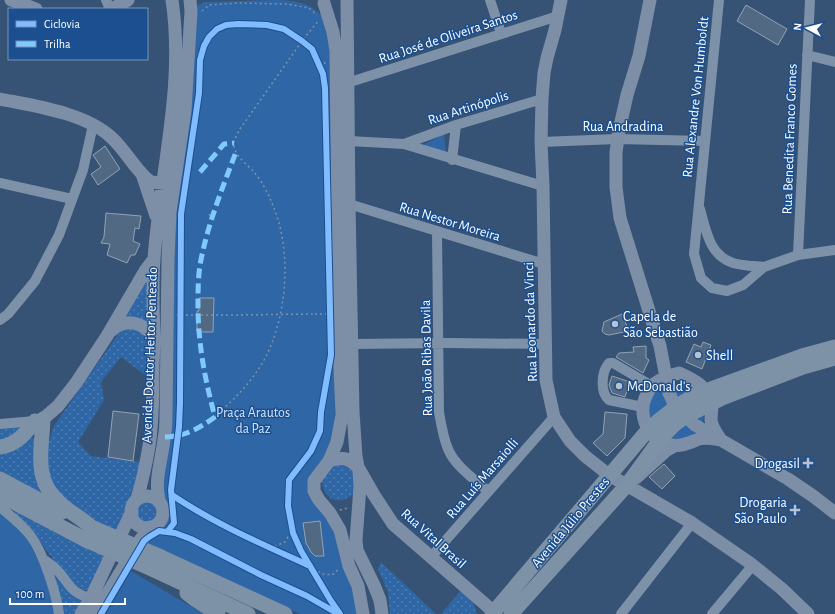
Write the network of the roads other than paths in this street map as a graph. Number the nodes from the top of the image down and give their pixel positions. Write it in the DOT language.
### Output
graph roads {
  1 [pos="11,0"];
  2 [pos="128,0"];
  3 [pos="172,0"];
  4 [pos="190,0"];
  5 [pos="342,0"];
  6 [pos="347,0"];
  7 [pos="490,0"];
  8 [pos="561,0"];
  9 [pos="650,0"];
  10 [pos="719,0"];
  11 [pos="810,0"];
  12 [pos="33,8"];
  13 [pos="113,8"];
  14 [pos="323,12"];
  15 [pos="558,16"];
  16 [pos="501,33"];
  17 [pos="807,55"];
  18 [pos="835,62"];
  19 [pos="347,83"];
  20 [pos="0,99"];
  21 [pos="542,99"];
  22 [pos="93,125"];
  23 [pos="456,125"];
  24 [pos="618,139"];
  25 [pos="349,141"];
  26 [pos="705,141"];
  27 [pos="541,142"];
  28 [pos="404,144"];
  29 [pos="452,160"];
  30 [pos="142,174"];
  31 [pos="0,183"];
  32 [pos="167,184"];
  33 [pos="543,186"];
  34 [pos="699,198"];
  35 [pos="72,199"];
  36 [pos="349,204"];
  37 [pos="157,218"];
  38 [pos="437,231"];
  39 [pos="835,250"];
  40 [pos="798,255"];
  41 [pos="168,258"];
  42 [pos="154,260"];
  43 [pos="544,264"];
  44 [pos="764,268"];
  45 [pos="0,320"];
  46 [pos="107,336"];
  47 [pos="154,337"];
  48 [pos="439,343"];
  49 [pos="352,344"];
  50 [pos="546,344"];
  51 [pos="835,347"];
  52 [pos="663,351"];
  53 [pos="835,358"];
  54 [pos="679,373"];
  55 [pos="667,377"];
  56 [pos="652,385"];
  57 [pos="709,397"];
  58 [pos="643,407"];
  59 [pos="681,412"];
  60 [pos="554,417"];
  61 [pos="39,420"];
  62 [pos="0,424"];
  63 [pos="648,430"];
  64 [pos="721,440"];
  65 [pos="660,441"];
  66 [pos="674,446"];
  67 [pos="0,447"];
  68 [pos="329,462"];
  69 [pos="358,467"];
  70 [pos="609,475"];
  71 [pos="0,479"];
  72 [pos="627,485"];
  73 [pos="488,491"];
  74 [pos="0,495"];
  75 [pos="159,500"];
  76 [pos="134,505"];
  77 [pos="0,507"];
  78 [pos="835,514"];
  79 [pos="692,523"];
  80 [pos="150,528"];
  81 [pos="90,531"];
  82 [pos="431,557"];
  83 [pos="42,559"];
  84 [pos="753,565"];
  85 [pos="160,572"];
  86 [pos="92,598"];
  87 [pos="493,613"];
  88 [pos="59,614"];
  89 [pos="81,614"];
  90 [pos="95,614"];
  91 [pos="218,614"];
  92 [pos="248,614"];
  93 [pos="285,614"];
  94 [pos="363,614"];
  95 [pos="382,614"];
  96 [pos="512,614"];
  97 [pos="620,614"];
  98 [pos="712,614"];
  99 [pos="807,614"];
  1 -- 12 [label="main road"];
  2 -- 13 [label="main road"];
  3 -- 32 [label="main road"];
  4 -- 32 [label="main road"];
  5 -- 14 [label="main road"];
  6 -- 19 [label="main road, Rua Vital Brasil"];
  7 -- 16 [label="street"];
  8 -- 15 [label="main road, Rua Leonardo da Vinci"];
  9 -- 24 [label="main road"];
  10 -- 26 [label="street, Rua Alexandre Von Humboldt"];
  11 -- 17 [label="street, Rua Benedita Franco Gomes"];
  14 -- 68 [label="main road"];
  15 -- 16 [label="street, Rua José de Oliveira Santos"];
  15 -- 21 [label="main road, Rua Leonardo da Vinci"];
  16 -- 19 [label="street, Rua José de Oliveira Santos"];
  17 -- 18 [label="street"];
  17 -- 40 [label="street, Rua Benedita Franco Gomes"];
  19 -- 25 [label="main road, Rua Vital Brasil"];
  20 -- 22 [label="main road"];
  21 -- 23 [label="street, Rua Artinópolis"];
  21 -- 27 [label="main road, Rua Leonardo da Vinci"];
  22 -- 30 [label="main road"];
  22 -- 35 [label="street"];
  23 -- 28 [label="street, Rua Artinópolis"];
  23 -- 29 [label="street"];
  24 -- 26 [label="street, Rua Andradina"];
  24 -- 27 [label="street, Rua Andradina"];
  24 -- 52 [label="main road"];
  25 -- 28 [label="street"];
  25 -- 36 [label="main road, Rua Vital Brasil"];
  26 -- 34 [label="street, Rua Alexandre Von Humboldt"];
  27 -- 33 [label="main road, Rua Leonardo da Vinci"];
  28 -- 29 [label="street"];
  29 -- 33 [label="street"];
  30 -- 32 [label="main road"];
  30 -- 37 [label="main road"];
  31 -- 35 [label="street"];
  32 -- 37 [label="main road"];
  32 -- 41 [label="main road, Avenida Doutor Heitor Penteado"];
  33 -- 43 [label="main road, Rua Leonardo da Vinci"];
  34 -- 44 [label="street, Rua Alexandre Von Humboldt"];
  34 -- 44 [label="street, Rua Alexandre Von Humboldt"];
  35 -- 45 [label="street"];
  36 -- 38 [label="street, Rua Nestor Moreira"];
  36 -- 49 [label="main road, Rua Vital Brasil"];
  37 -- 42 [label="main road"];
  38 -- 43 [label="street, Rua Nestor Moreira"];
  38 -- 48 [label="street, Rua João Ribas Davila"];
  39 -- 40 [label="street, Rua Alexandre Von Humboldt"];
  40 -- 44 [label="street, Rua Alexandre Von Humboldt"];
  41 -- 42 [label="main road, Avenida Doutor Heitor Penteado"];
  41 -- 75 [label="main road, Avenida Doutor Heitor Penteado"];
  42 -- 46 [label="main road"];
  42 -- 47 [label="main road, Avenida Doutor Heitor Penteado"];
  43 -- 50 [label="main road, Rua Leonardo da Vinci"];
  46 -- 47 [label="main road"];
  46 -- 61 [label="main road"];
  47 -- 76 [label="main road, Avenida Doutor Heitor Penteado"];
  48 -- 49 [label="street"];
  48 -- 50 [label="street"];
  48 -- 73 [label="street, Rua João Ribas Davila"];
  49 -- 69 [label="main road, Rua Vital Brasil"];
  50 -- 60 [label="main road, Rua Leonardo da Vinci"];
  51 -- 57 [label="highway"];
  52 -- 54 [label="main road"];
  52 -- 55 [label="main road"];
  52 -- 56 [label="main road"];
  53 -- 57 [label="highway"];
  54 -- 55 [label="main road"];
  54 -- 57 [label="main road"];
  55 -- 56 [label="main road"];
  55 -- 59 [label="main road"];
  56 -- 58 [label="main road"];
  56 -- 58 [label="street"];
  57 -- 59 [label="highway"];
  57 -- 64 [label="main road"];
  58 -- 63 [label="main road"];
  59 -- 63 [label="highway, Avenida Júlio Prestes"];
  59 -- 64 [label="main road"];
  59 -- 65 [label="highway, Avenida Júlio Prestes"];
  60 -- 70 [label="main road, Rua Leonardo da Vinci"];
  60 -- 73 [label="street, Rua Luís Marsaiolli"];
  61 -- 62 [label="street"];
  61 -- 67 [label="highway"];
  61 -- 81 [label="highway"];
  63 -- 65 [label="main road"];
  63 -- 70 [label="highway, Avenida Júlio Prestes"];
  64 -- 66 [label="main road"];
  64 -- 78 [label="main road"];
  65 -- 66 [label="main road"];
  65 -- 72 [label="highway, Avenida Júlio Prestes"];
  66 -- 72 [label="main road"];
  68 -- 69 [label="main road"];
  68 -- 94 [label="main road"];
  69 -- 82 [label="main road, Rua Vital Brasil"];
  69 -- 95 [label="main road"];
  70 -- 72 [label="main road, Rua Leonardo da Vinci"];
  70 -- 87 [label="highway, Avenida Júlio Prestes"];
  71 -- 81 [label="highway"];
  72 -- 79 [label="main road, Rua Leonardo da Vinci"];
  72 -- 96 [label="highway, Avenida Júlio Prestes"];
  73 -- 82 [label="street, Rua Luís Marsaiolli"];
  74 -- 81 [label="highway"];
  75 -- 76 [label="main road"];
  75 -- 80 [label="main road"];
  76 -- 80 [label="main road"];
  76 -- 86 [label="main road, Avenida Doutor Heitor Penteado"];
  77 -- 83 [label="street"];
  79 -- 84 [label="main road, Rua Leonardo da Vinci"];
  79 -- 97 [label="street"];
  80 -- 90 [label="main road"];
  81 -- 85 [label="highway, bridge"];
  81 -- 93 [label="highway, bridge"];
  82 -- 87 [label="main road, Rua Vital Brasil"];
  83 -- 86 [label="street"];
  83 -- 88 [label="street"];
  84 -- 98 [label="street"];
  84 -- 99 [label="main road, Rua Leonardo da Vinci"];
  85 -- 91 [label="highway"];
  85 -- 92 [label="highway"];
  86 -- 89 [label="main road, Avenida Doutor Heitor Penteado"];
}
